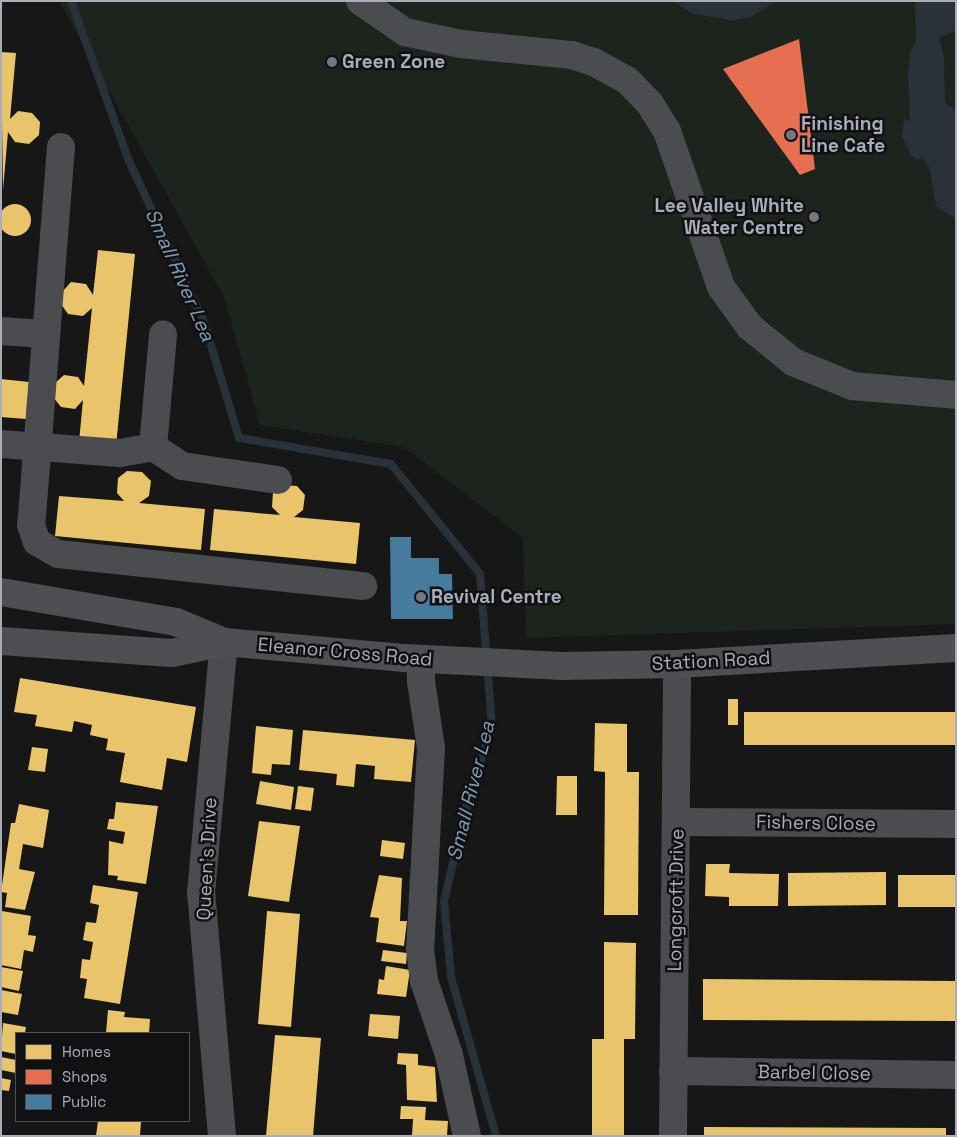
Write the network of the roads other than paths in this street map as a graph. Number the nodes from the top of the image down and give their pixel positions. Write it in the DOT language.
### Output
graph roads {
  1 [pos="360,1"];
  2 [pos="61,147"];
  3 [pos="1,331"];
  4 [pos="44,334"];
  5 [pos="163,334"];
  6 [pos="956,395"];
  7 [pos="1,444"];
  8 [pos="154,446"];
  9 [pos="38,448"];
  10 [pos="278,480"];
  11 [pos="363,586"];
  12 [pos="1,592"];
  13 [pos="1,641"];
  14 [pos="224,642"];
  15 [pos="956,648"];
  16 [pos="421,659"];
  17 [pos="466,661"];
  18 [pos="677,664"];
  19 [pos="677,822"];
  20 [pos="956,824"];
  21 [pos="673,1071"];
  22 [pos="956,1075"];
  23 [pos="222,1136"];
  24 [pos="467,1136"];
  25 [pos="673,1136"];
  1 -- 6 [label="street"];
  2 -- 4 [label="street"];
  3 -- 4 [label="street"];
  4 -- 9 [label="street"];
  5 -- 8 [label="street"];
  7 -- 9 [label="street"];
  8 -- 9 [label="street"];
  8 -- 10 [label="street"];
  9 -- 11 [label="street"];
  12 -- 14 [label="main road, Eleanor Cross Road"];
  13 -- 14 [label="main road, Eleanor Cross Road"];
  14 -- 16 [label="main road, Eleanor Cross Road"];
  14 -- 23 [label="street, Queen's Drive"];
  15 -- 18 [label="main road, Station Road"];
  16 -- 17 [label="main road, Eleanor Cross Road"];
  16 -- 24 [label="street"];
  17 -- 18 [label="main road, Station Road"];
  18 -- 19 [label="street, Longcroft Drive"];
  19 -- 20 [label="street, Fishers Close"];
  19 -- 21 [label="street, Longcroft Drive"];
  21 -- 22 [label="street, Barbel Close"];
  21 -- 25 [label="street, Longcroft Drive"];
}
